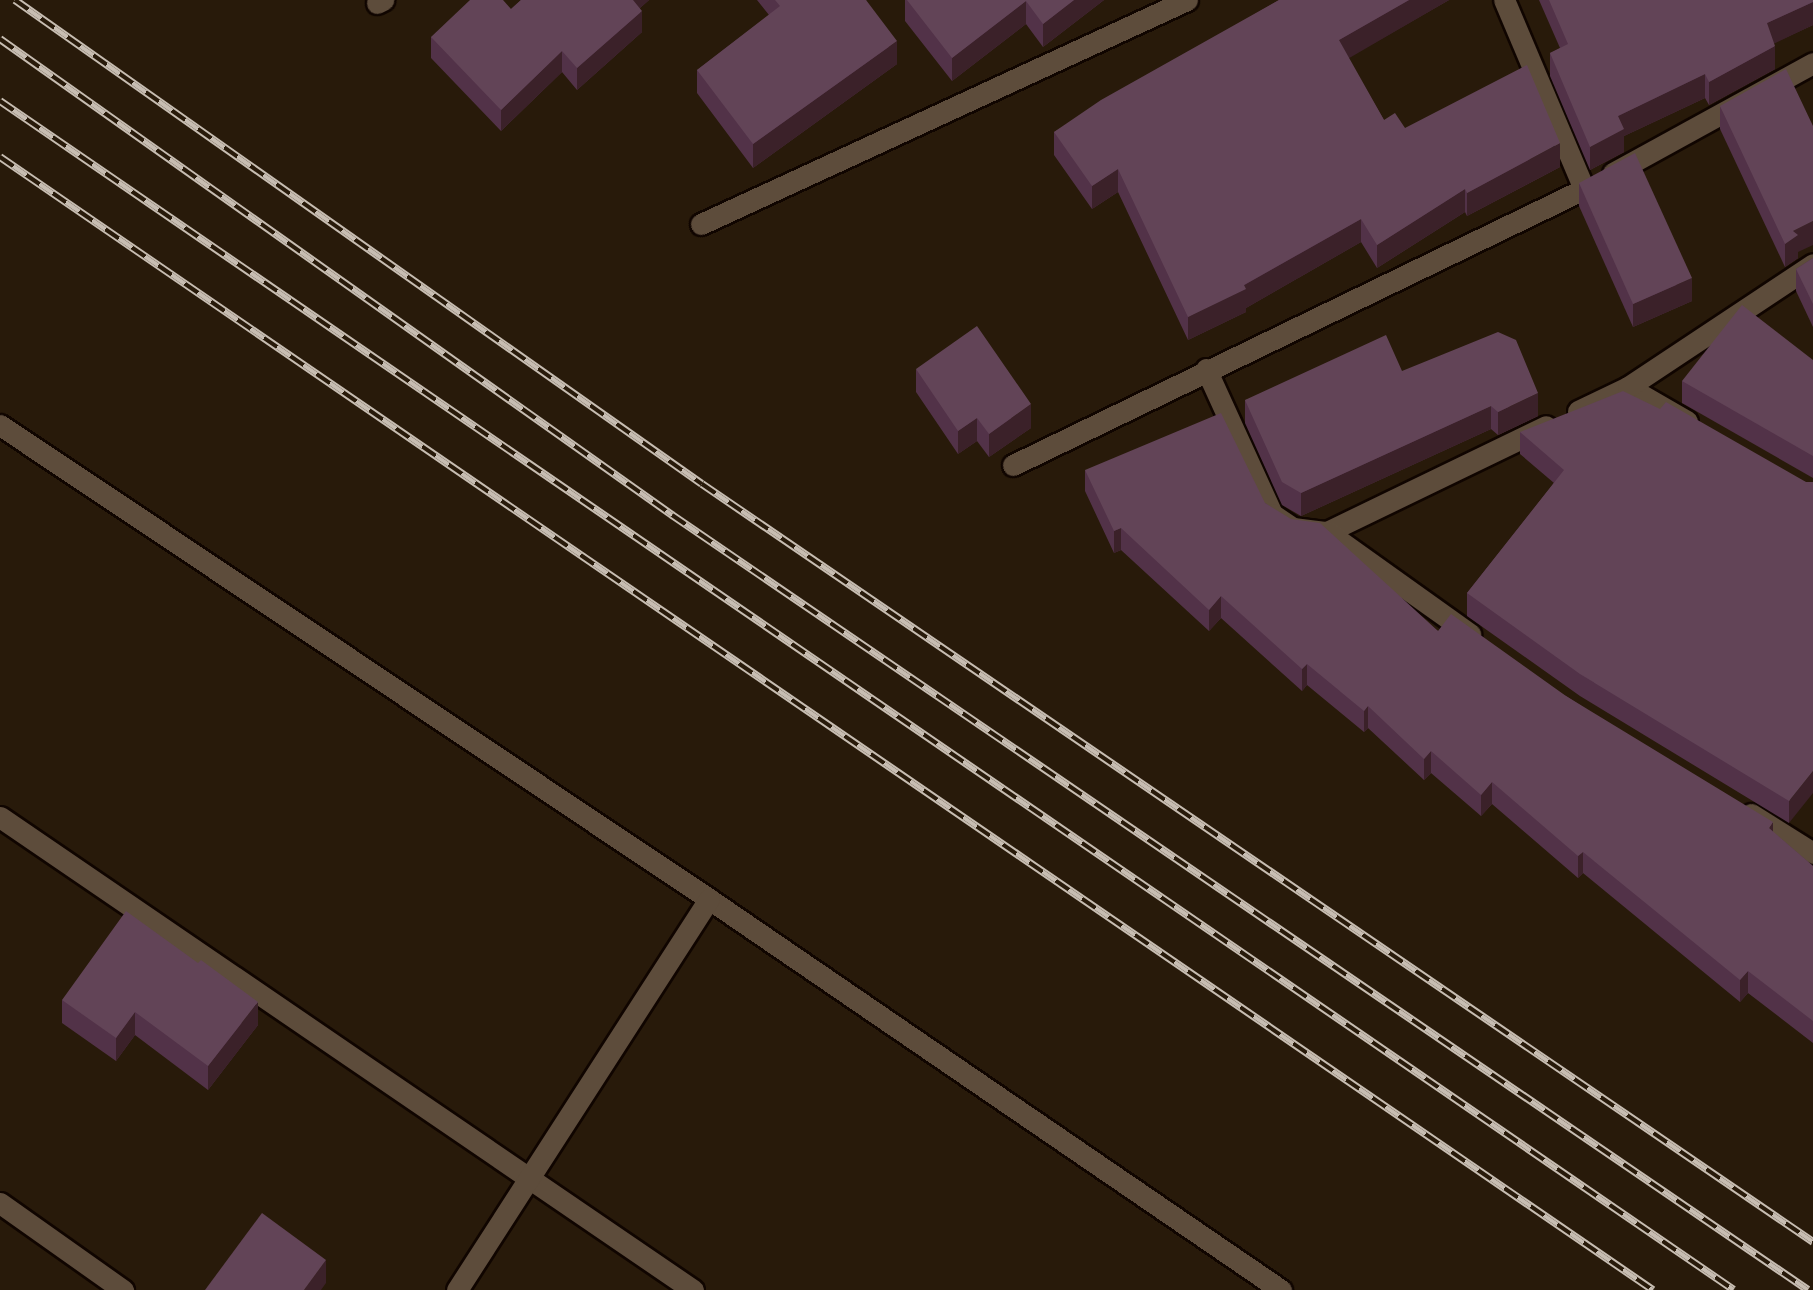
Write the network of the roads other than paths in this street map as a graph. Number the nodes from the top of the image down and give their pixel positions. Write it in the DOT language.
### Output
graph roads {
  1 [pos="1187,0"];
  2 [pos="1504,0"];
  3 [pos="1813,63"];
  4 [pos="1584,189"];
  5 [pos="701,224"];
  6 [pos="1813,264"];
  7 [pos="1206,369"];
  8 [pos="1628,387"];
  9 [pos="0,425"];
  10 [pos="1709,433"];
  11 [pos="1013,466"];
  12 [pos="1327,532"];
  13 [pos="1483,643"];
  14 [pos="1733,803"];
  15 [pos="0,817"];
  16 [pos="1813,853"];
  17 [pos="709,899"];
  18 [pos="527,1178"];
  19 [pos="0,1203"];
  20 [pos="123,1290"];
  21 [pos="457,1290"];
  22 [pos="693,1290"];
  23 [pos="1281,1290"];
  1 -- 5 [label="street"];
  2 -- 4 [label="street"];
  3 -- 4 [label="street"];
  4 -- 7 [label="street"];
  6 -- 8 [label="street"];
  7 -- 11 [label="street"];
  7 -- 12 [label="street"];
  8 -- 10 [label="street"];
  8 -- 12 [label="street"];
  9 -- 17 [label="street"];
  12 -- 13 [label="street"];
  14 -- 16 [label="street"];
  15 -- 18 [label="street"];
  17 -- 18 [label="street"];
  17 -- 23 [label="street"];
  18 -- 21 [label="street"];
  18 -- 22 [label="street"];
  19 -- 20 [label="street"];
}
